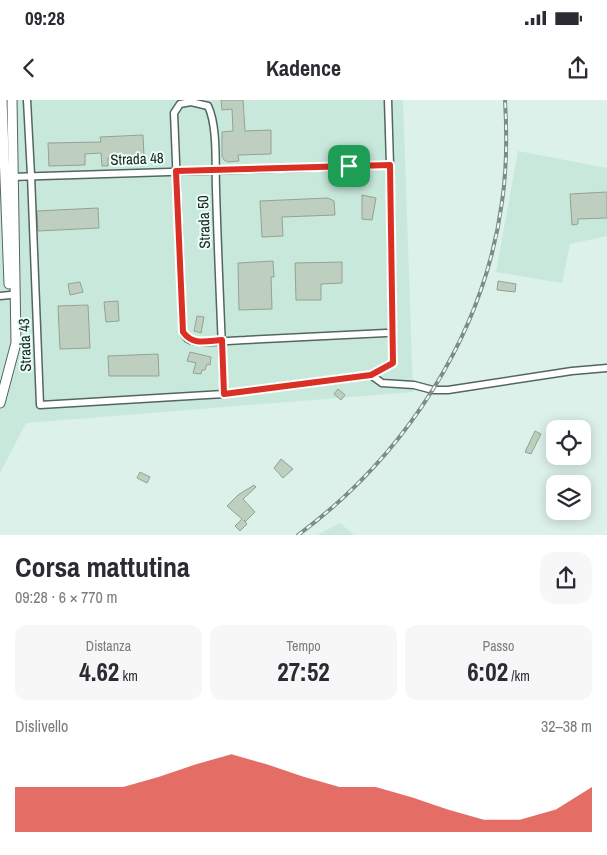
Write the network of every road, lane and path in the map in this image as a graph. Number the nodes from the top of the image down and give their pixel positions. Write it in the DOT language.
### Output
graph roads {
  1 [pos="2,100"];
  2 [pos="12,100"];
  3 [pos="27,100"];
  4 [pos="388,100"];
  5 [pos="390,165"];
  6 [pos="215,170"];
  7 [pos="176,171"];
  8 [pos="31,175"];
  9 [pos="9,177"];
  10 [pos="3,219"];
  11 [pos="5,295"];
  12 [pos="386,333"];
  13 [pos="222,340"];
  14 [pos="10,365"];
  15 [pos="607,368"];
  16 [pos="371,375"];
  17 [pos="3,386"];
  18 [pos="224,394"];
  19 [pos="0,403"];
  1 -- 9 [label="street"];
  2 -- 9 [label="street"];
  3 -- 8 [label="street, Strada 43"];
  4 -- 5 [label="street"];
  5 -- 6 [label="street, Strada 48"];
  5 -- 16 [label="street"];
  6 -- 7 [label="street, Strada 48"];
  6 -- 7 [label="street, Strada 50"];
  6 -- 13 [label="street, Strada 50"];
  7 -- 8 [label="street, Strada 48"];
  7 -- 13 [label="street, Strada 50"];
  8 -- 9 [label="street, Strada 48"];
  8 -- 18 [label="street, Strada 43"];
  9 -- 10 [label="street"];
  9 -- 14 [label="street"];
  10 -- 11 [label="street"];
  11 -- 14 [label="street"];
  12 -- 13 [label="street, Strada 50"];
  13 -- 18 [label="street, Strada 50"];
  14 -- 17 [label="street"];
  15 -- 16 [label="street"];
  16 -- 18 [label="street"];
  17 -- 19 [label="street"];
}
